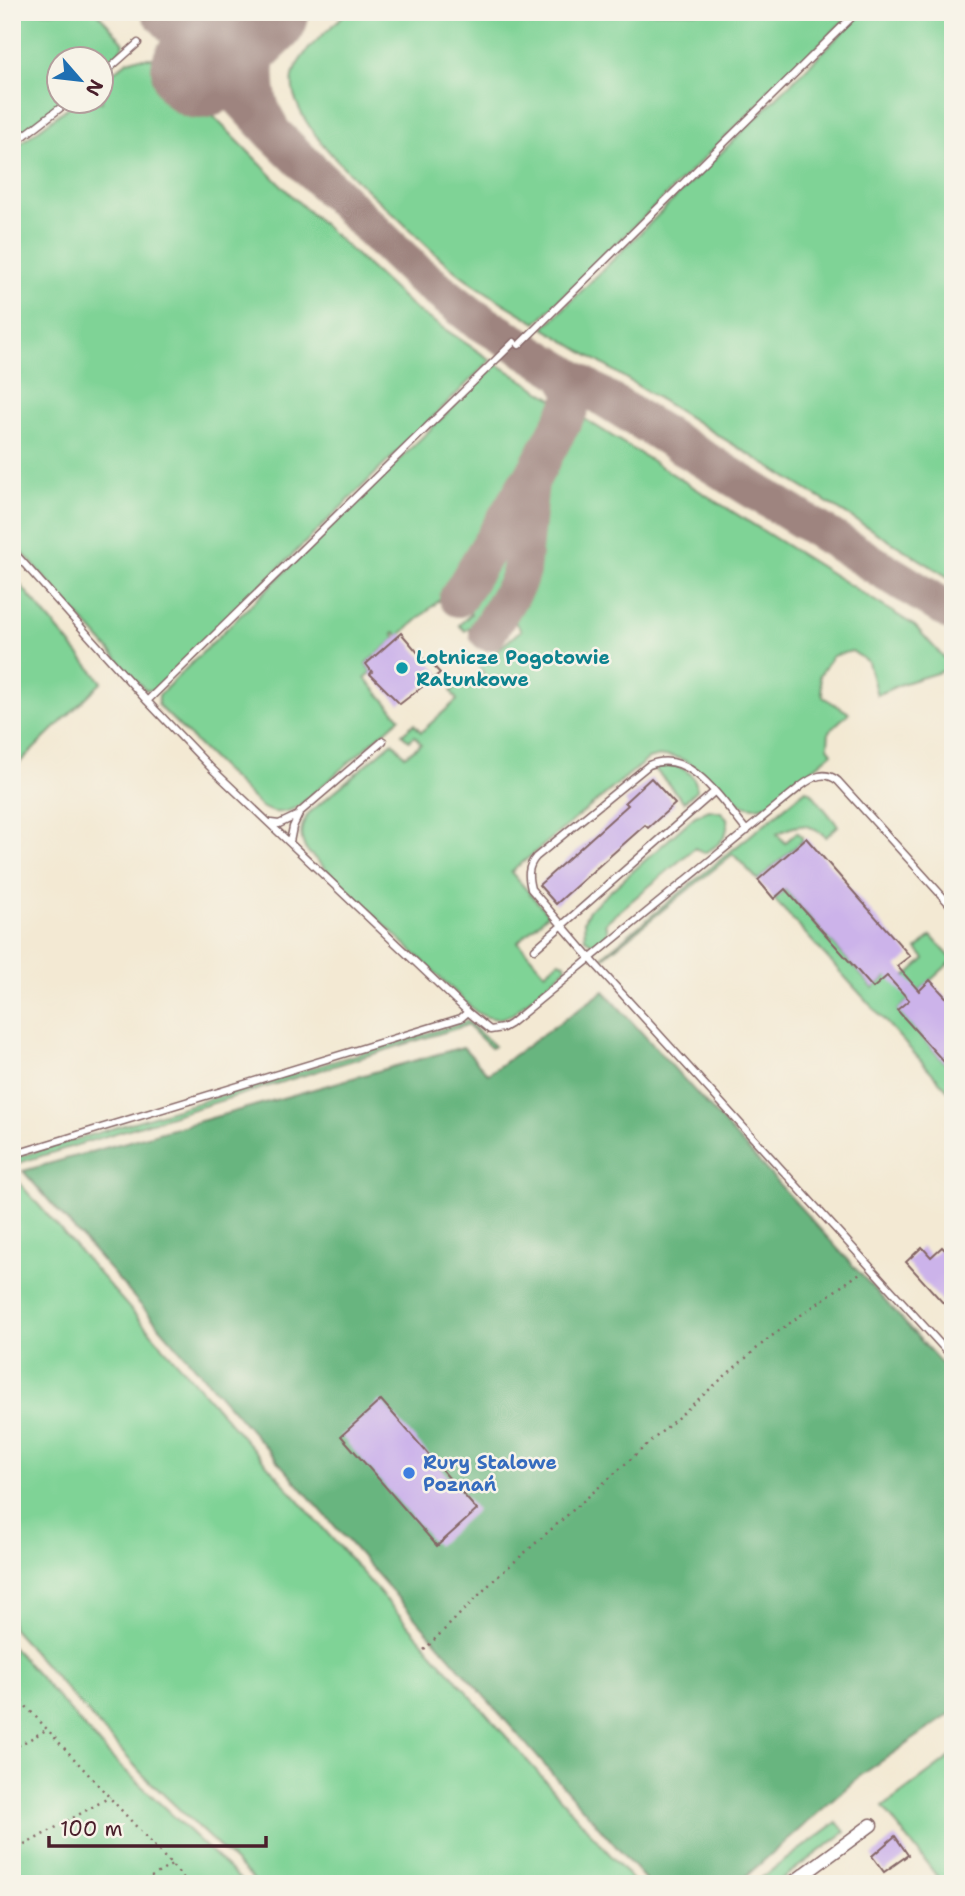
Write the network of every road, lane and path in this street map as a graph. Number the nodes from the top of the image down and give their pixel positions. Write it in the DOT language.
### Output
graph roads {
  1 [pos="857,12"];
  2 [pos="138,43"];
  3 [pos="116,63"];
  4 [pos="50,116"];
  5 [pos="12,145"];
  6 [pos="12,550"];
  7 [pos="147,701"];
  8 [pos="383,741"];
  9 [pos="713,792"];
  10 [pos="300,812"];
  11 [pos="269,823"];
  12 [pos="747,831"];
  13 [pos="290,842"];
  14 [pos="953,908"];
  15 [pos="562,925"];
  16 [pos="534,949"];
  17 [pos="590,959"];
  18 [pos="468,1012"];
  19 [pos="12,1155"];
  20 [pos="869,1265"];
  21 [pos="953,1358"];
  22 [pos="424,1650"];
  23 [pos="12,1691"];
  24 [pos="47,1729"];
  25 [pos="12,1749"];
  26 [pos="110,1797"];
  27 [pos="871,1825"];
  28 [pos="12,1852"];
  29 [pos="172,1865"];
  30 [pos="139,1884"];
  31 [pos="189,1884"];
  32 [pos="791,1884"];
  1 -- 7 [label="lane"];
  2 -- 3 [label="lane"];
  4 -- 5 [label="lane"];
  6 -- 7 [label="lane"];
  7 -- 11 [label="lane"];
  8 -- 10 [label="lane"];
  9 -- 12 [label="lane"];
  9 -- 15 [label="lane"];
  9 -- 15 [label="lane"];
  10 -- 11 [label="lane"];
  10 -- 13 [label="lane"];
  11 -- 13 [label="lane"];
  12 -- 14 [label="lane"];
  12 -- 17 [label="lane"];
  13 -- 18 [label="lane"];
  15 -- 16 [label="lane"];
  15 -- 17 [label="lane"];
  17 -- 18 [label="lane"];
  17 -- 20 [label="lane"];
  18 -- 19 [label="lane"];
  20 -- 21 [label="lane"];
  20 -- 22 [label="path"];
  23 -- 24 [label="path"];
  24 -- 25 [label="path"];
  24 -- 26 [label="path"];
  26 -- 28 [label="path"];
  26 -- 29 [label="path"];
  27 -- 32 [label="street"];
  29 -- 30 [label="path"];
  29 -- 31 [label="path"];
}
